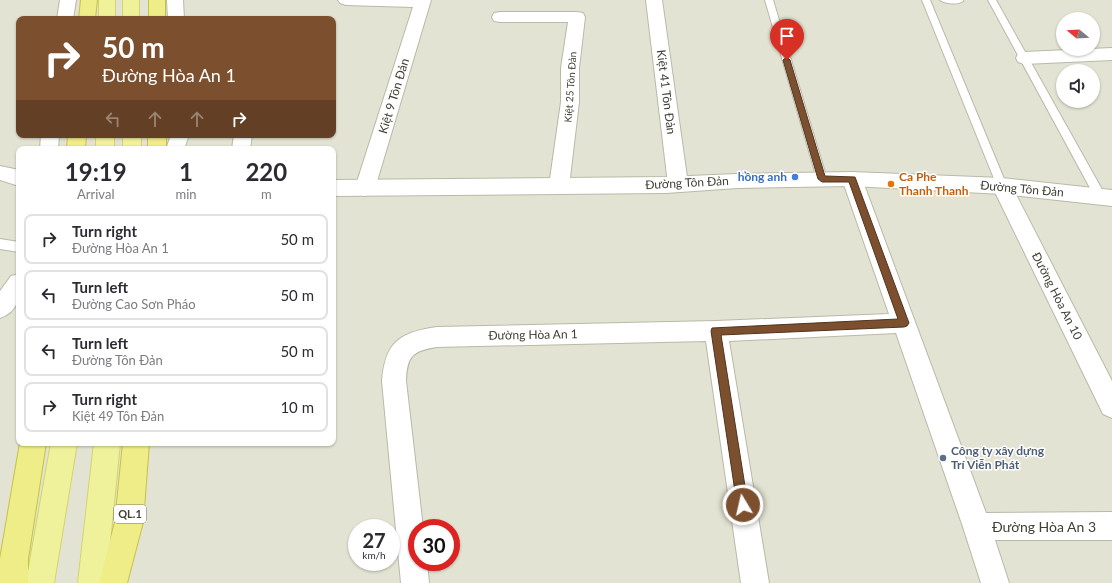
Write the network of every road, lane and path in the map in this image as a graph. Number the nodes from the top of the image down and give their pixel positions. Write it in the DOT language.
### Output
graph roads {
  1 [pos="68,0"];
  2 [pos="89,0"];
  3 [pos="107,0"];
  4 [pos="131,0"];
  5 [pos="157,0"];
  6 [pos="175,0"];
  7 [pos="346,0"];
  8 [pos="654,0"];
  9 [pos="769,0"];
  10 [pos="926,0"];
  11 [pos="944,0"];
  12 [pos="992,0"];
  13 [pos="959,1"];
  14 [pos="423,2"];
  15 [pos="65,16"];
  16 [pos="87,16"];
  17 [pos="107,16"];
  18 [pos="131,16"];
  19 [pos="157,16"];
  20 [pos="176,16"];
  21 [pos="500,18"];
  22 [pos="1112,54"];
  23 [pos="1024,58"];
  24 [pos="822,179"];
  25 [pos="852,179"];
  26 [pos="678,184"];
  27 [pos="559,186"];
  28 [pos="1002,186"];
  29 [pos="336,188"];
  30 [pos="365,188"];
  31 [pos="1106,197"];
  32 [pos="0,244"];
  33 [pos="16,247"];
  34 [pos="16,287"];
  35 [pos="0,308"];
  36 [pos="904,323"];
  37 [pos="716,331"];
  38 [pos="1112,406"];
  39 [pos="33,446"];
  40 [pos="63,446"];
  41 [pos="107,446"];
  42 [pos="136,446"];
  43 [pos="1112,526"];
  44 [pos="977,527"];
  45 [pos="14,583"];
  46 [pos="40,583"];
  47 [pos="92,583"];
  48 [pos="113,583"];
  49 [pos="415,583"];
  50 [pos="755,583"];
  51 [pos="995,583"];
  1 -- 15 [label="street"];
  2 -- 16 [label="highway"];
  3 -- 17 [label="main road"];
  4 -- 18 [label="main road"];
  5 -- 19 [label="highway"];
  6 -- 20 [label="street"];
  7 -- 14 [label="street, Kiệt 9 Tôn Đản"];
  8 -- 26 [label="street, Kiệt 41 Tôn Đản"];
  9 -- 24 [label="lane"];
  10 -- 28 [label="lane"];
  11 -- 13 [label="lane"];
  12 -- 23 [label="lane"];
  14 -- 30 [label="street, Kiệt 9 Tôn Đản"];
  21 -- 27 [label="street, Kiệt 25 Tôn Đản"];
  22 -- 23 [label="street"];
  23 -- 31 [label="lane"];
  24 -- 25 [label="street, Đường Tôn Đản"];
  24 -- 26 [label="street, Đường Tôn Đản"];
  25 -- 28 [label="street, Đường Tôn Đản"];
  25 -- 36 [label="street"];
  26 -- 27 [label="street, Đường Tôn Đản"];
  27 -- 30 [label="street, Đường Tôn Đản"];
  28 -- 31 [label="street, Đường Tôn Đản"];
  28 -- 38 [label="street, Đường Hòa An 10"];
  29 -- 30 [label="street, Đường Tôn Đản"];
  32 -- 33 [label="lane"];
  34 -- 35 [label="street"];
  36 -- 37 [label="street, Đường Hòa An 1"];
  36 -- 44 [label="street"];
  37 -- 49 [label="street, Đường Hòa An 1"];
  37 -- 50 [label="street"];
  39 -- 45 [label="highway"];
  40 -- 46 [label="main road"];
  41 -- 47 [label="main road"];
  42 -- 48 [label="highway, QL.1"];
  43 -- 44 [label="street, Đường Hòa An 3"];
  44 -- 51 [label="street"];
}
